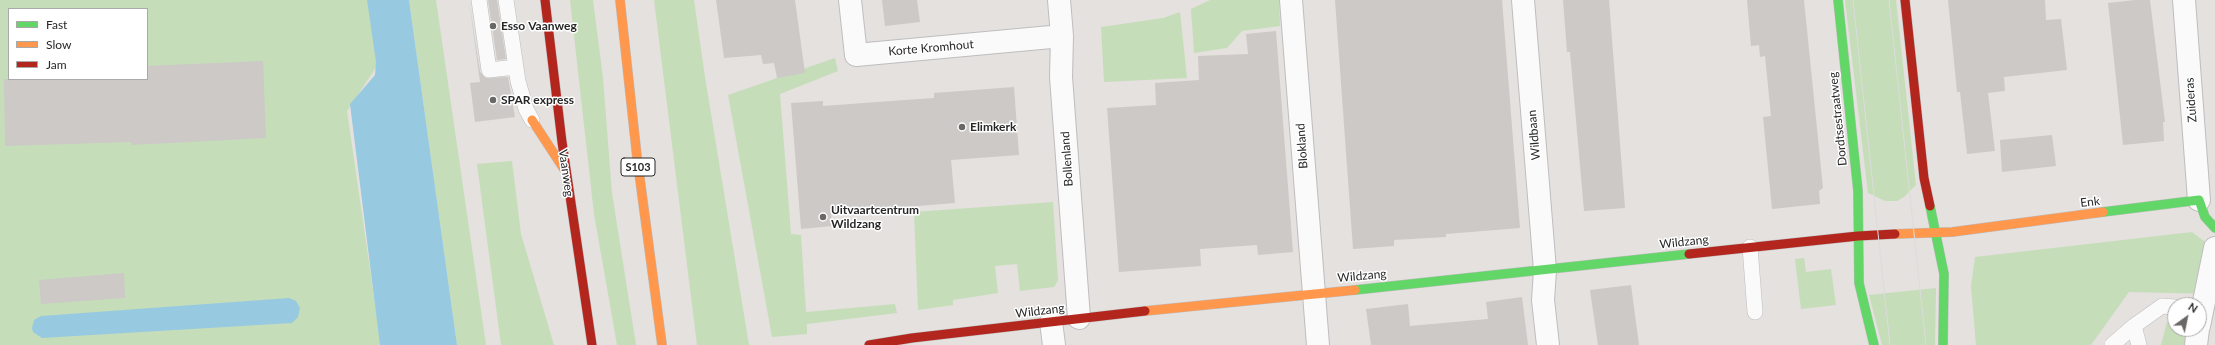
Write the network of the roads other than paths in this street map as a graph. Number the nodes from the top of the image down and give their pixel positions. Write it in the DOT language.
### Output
graph roads {
  1 [pos="479,0"];
  2 [pos="506,0"];
  3 [pos="545,0"];
  4 [pos="620,0"];
  5 [pos="850,0"];
  6 [pos="1059,0"];
  7 [pos="1291,0"];
  8 [pos="1523,0"];
  9 [pos="1838,0"];
  10 [pos="1906,0"];
  11 [pos="2184,0"];
  12 [pos="1062,36"];
  13 [pos="516,67"];
  14 [pos="532,120"];
  15 [pos="567,178"];
  16 [pos="2199,200"];
  17 [pos="2215,228"];
  18 [pos="1936,233"];
  19 [pos="1858,236"];
  20 [pos="1750,247"];
  21 [pos="2215,248"];
  22 [pos="1545,270"];
  23 [pos="1315,292"];
  24 [pos="2204,297"];
  25 [pos="2167,306"];
  26 [pos="1755,312"];
  27 [pos="1079,318"];
  28 [pos="1051,322"];
  29 [pos="2134,326"];
  30 [pos="592,345"];
  31 [pos="662,345"];
  32 [pos="869,345"];
  33 [pos="1054,345"];
  34 [pos="1318,345"];
  35 [pos="1548,345"];
  36 [pos="1874,345"];
  37 [pos="1943,345"];
  38 [pos="2112,345"];
  39 [pos="2139,345"];
  1 -- 13 [label="lane"];
  2 -- 13 [label="lane"];
  3 -- 15 [label="main road, Vaanweg"];
  4 -- 31 [label="main road, S103"];
  5 -- 12 [label="street, Korte Kromhout"];
  6 -- 12 [label="street, Bollenland"];
  7 -- 23 [label="street, Blokland"];
  8 -- 22 [label="street, Wildbaan"];
  9 -- 19 [label="main road, Dordtsestraatweg"];
  10 -- 18 [label="main road"];
  11 -- 16 [label="street, Zuideras"];
  12 -- 27 [label="street, Bollenland"];
  13 -- 14 [label="lane"];
  14 -- 15 [label="main road"];
  15 -- 30 [label="main road, Vaanweg"];
  16 -- 17 [label="main road"];
  16 -- 18 [label="main road, Enk"];
  18 -- 19 [label="main road"];
  18 -- 37 [label="main road"];
  19 -- 20 [label="main road, Wildzang"];
  19 -- 36 [label="main road, Dordtsestraatweg"];
  20 -- 22 [label="main road, Wildzang"];
  20 -- 26 [label="lane"];
  21 -- 24 [label="street"];
  22 -- 23 [label="main road, Wildzang"];
  22 -- 35 [label="street, Wildbaan"];
  23 -- 27 [label="main road, Wildzang"];
  23 -- 34 [label="street, Blokland"];
  25 -- 29 [label="lane"];
  27 -- 28 [label="main road, Wildzang"];
  28 -- 32 [label="main road, Wildzang"];
  28 -- 33 [label="street"];
  29 -- 38 [label="lane"];
  29 -- 39 [label="lane"];
}
